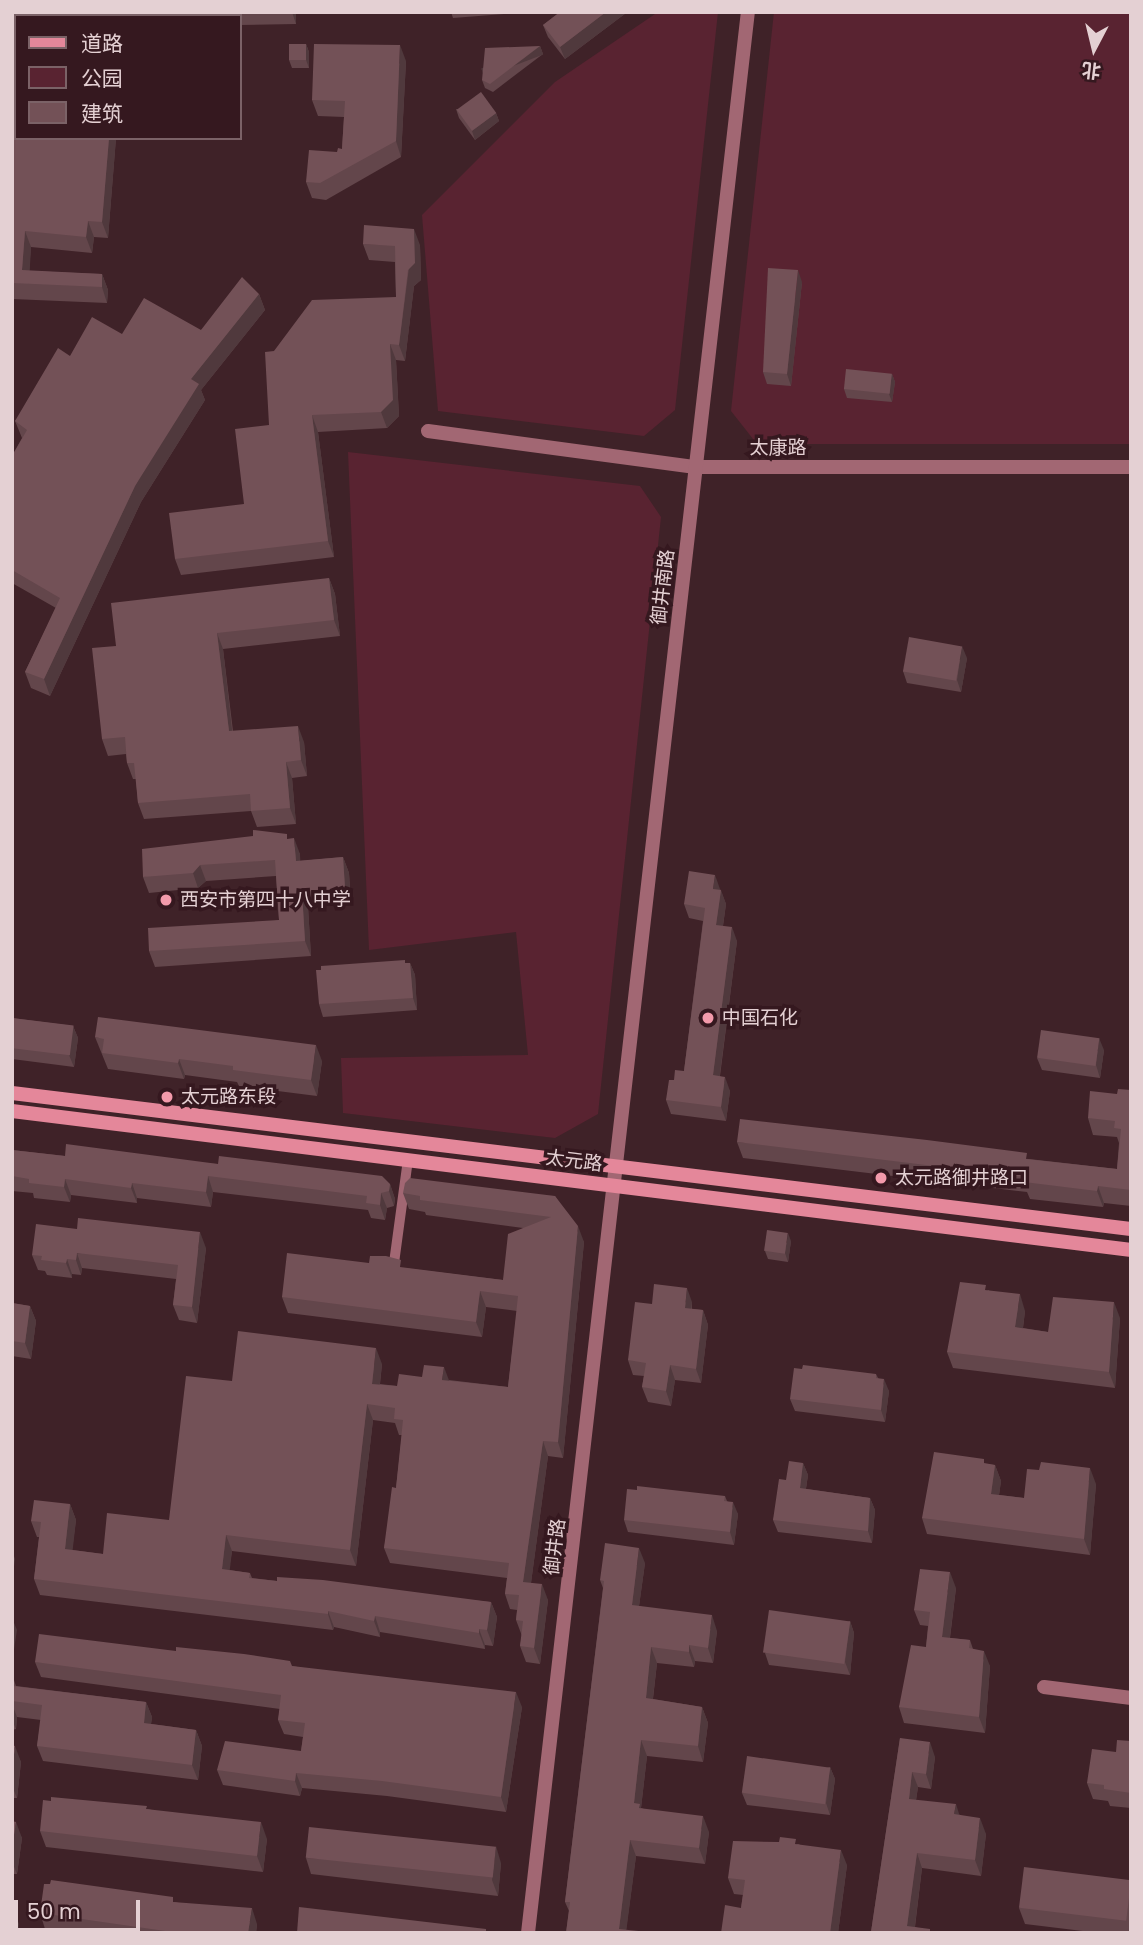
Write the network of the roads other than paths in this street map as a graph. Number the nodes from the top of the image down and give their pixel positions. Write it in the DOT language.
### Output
graph roads {
  1 [pos="748,12"];
  2 [pos="428,432"];
  3 [pos="696,467"];
  4 [pos="1131,467"];
  5 [pos="12,1093"];
  6 [pos="12,1111"];
  7 [pos="408,1160"];
  8 [pos="615,1165"];
  9 [pos="614,1185"];
  10 [pos="1131,1228"];
  11 [pos="1131,1250"];
  12 [pos="394,1264"];
  13 [pos="1044,1687"];
  14 [pos="1131,1698"];
  15 [pos="528,1933"];
  1 -- 3 [label="street, 御井南路"];
  2 -- 3 [label="street, 太康路"];
  3 -- 4 [label="street, 太康路"];
  3 -- 8 [label="street, 御井南路"];
  5 -- 8 [label="main road, 太元路"];
  6 -- 7 [label="main road, 太元路"];
  7 -- 9 [label="main road, 太元路"];
  7 -- 12 [label="lane"];
  8 -- 9 [label="street, 御井路"];
  8 -- 10 [label="main road, 太元路"];
  9 -- 11 [label="main road, 太元路"];
  9 -- 15 [label="street, 御井路"];
  13 -- 14 [label="street"];
}
